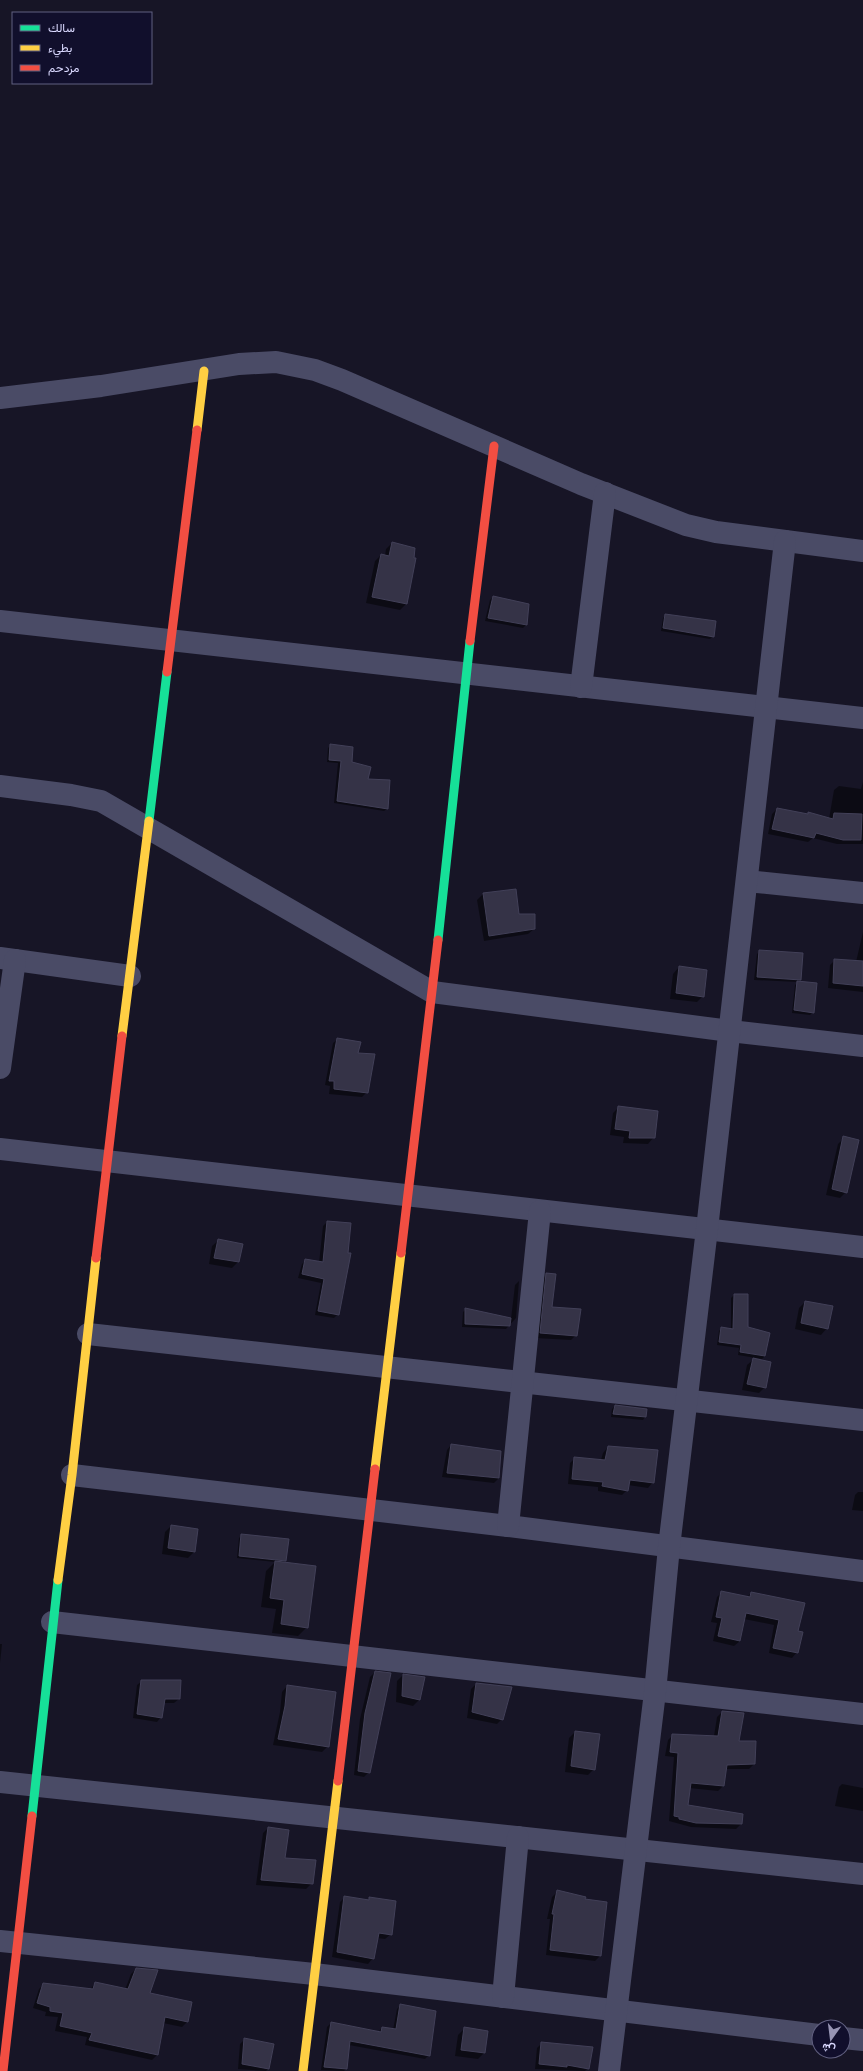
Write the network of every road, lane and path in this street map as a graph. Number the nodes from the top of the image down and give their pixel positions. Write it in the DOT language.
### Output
graph roads {
  1 [pos="204,371"];
  2 [pos="0,398"];
  3 [pos="494,446"];
  4 [pos="605,494"];
  5 [pos="785,541"];
  6 [pos="863,551"];
  7 [pos="0,620"];
  8 [pos="172,640"];
  9 [pos="466,673"];
  10 [pos="581,687"];
  11 [pos="767,708"];
  12 [pos="863,718"];
  13 [pos="0,786"];
  14 [pos="148,830"];
  15 [pos="747,881"];
  16 [pos="863,893"];
  17 [pos="7,959"];
  18 [pos="130,976"];
  19 [pos="432,992"];
  20 [pos="730,1031"];
  21 [pos="863,1046"];
  22 [pos="0,1068"];
  23 [pos="0,1149"];
  24 [pos="106,1162"];
  25 [pos="406,1195"];
  26 [pos="540,1211"];
  27 [pos="707,1230"];
  28 [pos="863,1247"];
  29 [pos="88,1334"];
  30 [pos="387,1367"];
  31 [pos="523,1382"];
  32 [pos="688,1401"];
  33 [pos="863,1420"];
  34 [pos="72,1475"];
  35 [pos="370,1510"];
  36 [pos="508,1526"];
  37 [pos="669,1547"];
  38 [pos="863,1571"];
  39 [pos="52,1622"];
  40 [pos="353,1657"];
  41 [pos="655,1692"];
  42 [pos="863,1714"];
  43 [pos="0,1782"];
  44 [pos="35,1786"];
  45 [pos="332,1816"];
  46 [pos="518,1837"];
  47 [pos="636,1849"];
  48 [pos="863,1874"];
  49 [pos="10,1942"];
  50 [pos="314,1974"];
  51 [pos="502,1997"];
  52 [pos="616,2010"];
  53 [pos="811,2034"];
  54 [pos="851,2039"];
  55 [pos="863,2040"];
  56 [pos="3,2071"];
  57 [pos="303,2071"];
  58 [pos="609,2071"];
  1 -- 2 [label="street"];
  1 -- 3 [label="street"];
  1 -- 8 [label="street"];
  3 -- 4 [label="street"];
  3 -- 9 [label="street"];
  4 -- 5 [label="street"];
  4 -- 10 [label="street"];
  5 -- 6 [label="street"];
  5 -- 11 [label="street"];
  7 -- 8 [label="street"];
  8 -- 9 [label="street"];
  8 -- 14 [label="street"];
  9 -- 10 [label="street"];
  9 -- 19 [label="street"];
  10 -- 11 [label="street"];
  11 -- 12 [label="street"];
  11 -- 15 [label="street"];
  13 -- 14 [label="street"];
  14 -- 18 [label="street"];
  14 -- 19 [label="street"];
  15 -- 16 [label="street"];
  15 -- 20 [label="street"];
  17 -- 18 [label="street"];
  17 -- 22 [label="street"];
  18 -- 24 [label="street"];
  19 -- 20 [label="street"];
  19 -- 25 [label="street"];
  20 -- 21 [label="street"];
  20 -- 27 [label="street"];
  23 -- 24 [label="street"];
  24 -- 25 [label="street"];
  24 -- 29 [label="street"];
  25 -- 26 [label="street"];
  25 -- 30 [label="street"];
  26 -- 27 [label="street"];
  26 -- 31 [label="street"];
  27 -- 28 [label="street"];
  27 -- 32 [label="street"];
  29 -- 30 [label="street"];
  29 -- 34 [label="street"];
  30 -- 31 [label="street"];
  30 -- 35 [label="street"];
  31 -- 32 [label="street"];
  31 -- 36 [label="street"];
  32 -- 33 [label="street"];
  32 -- 37 [label="street"];
  34 -- 35 [label="street"];
  34 -- 39 [label="street"];
  35 -- 36 [label="street"];
  35 -- 40 [label="street"];
  36 -- 37 [label="street"];
  37 -- 38 [label="street"];
  37 -- 41 [label="street"];
  39 -- 40 [label="street"];
  39 -- 44 [label="street"];
  40 -- 41 [label="street"];
  40 -- 45 [label="street"];
  41 -- 42 [label="street"];
  41 -- 47 [label="street"];
  43 -- 44 [label="street"];
  44 -- 45 [label="street"];
  44 -- 49 [label="street"];
  45 -- 46 [label="street"];
  45 -- 50 [label="street"];
  46 -- 47 [label="street"];
  46 -- 51 [label="street"];
  47 -- 48 [label="street"];
  47 -- 52 [label="street"];
  49 -- 50 [label="street"];
  49 -- 56 [label="street"];
  50 -- 51 [label="street"];
  50 -- 57 [label="street"];
  51 -- 52 [label="street"];
  52 -- 53 [label="street"];
  52 -- 58 [label="street"];
  54 -- 55 [label="street"];
}
